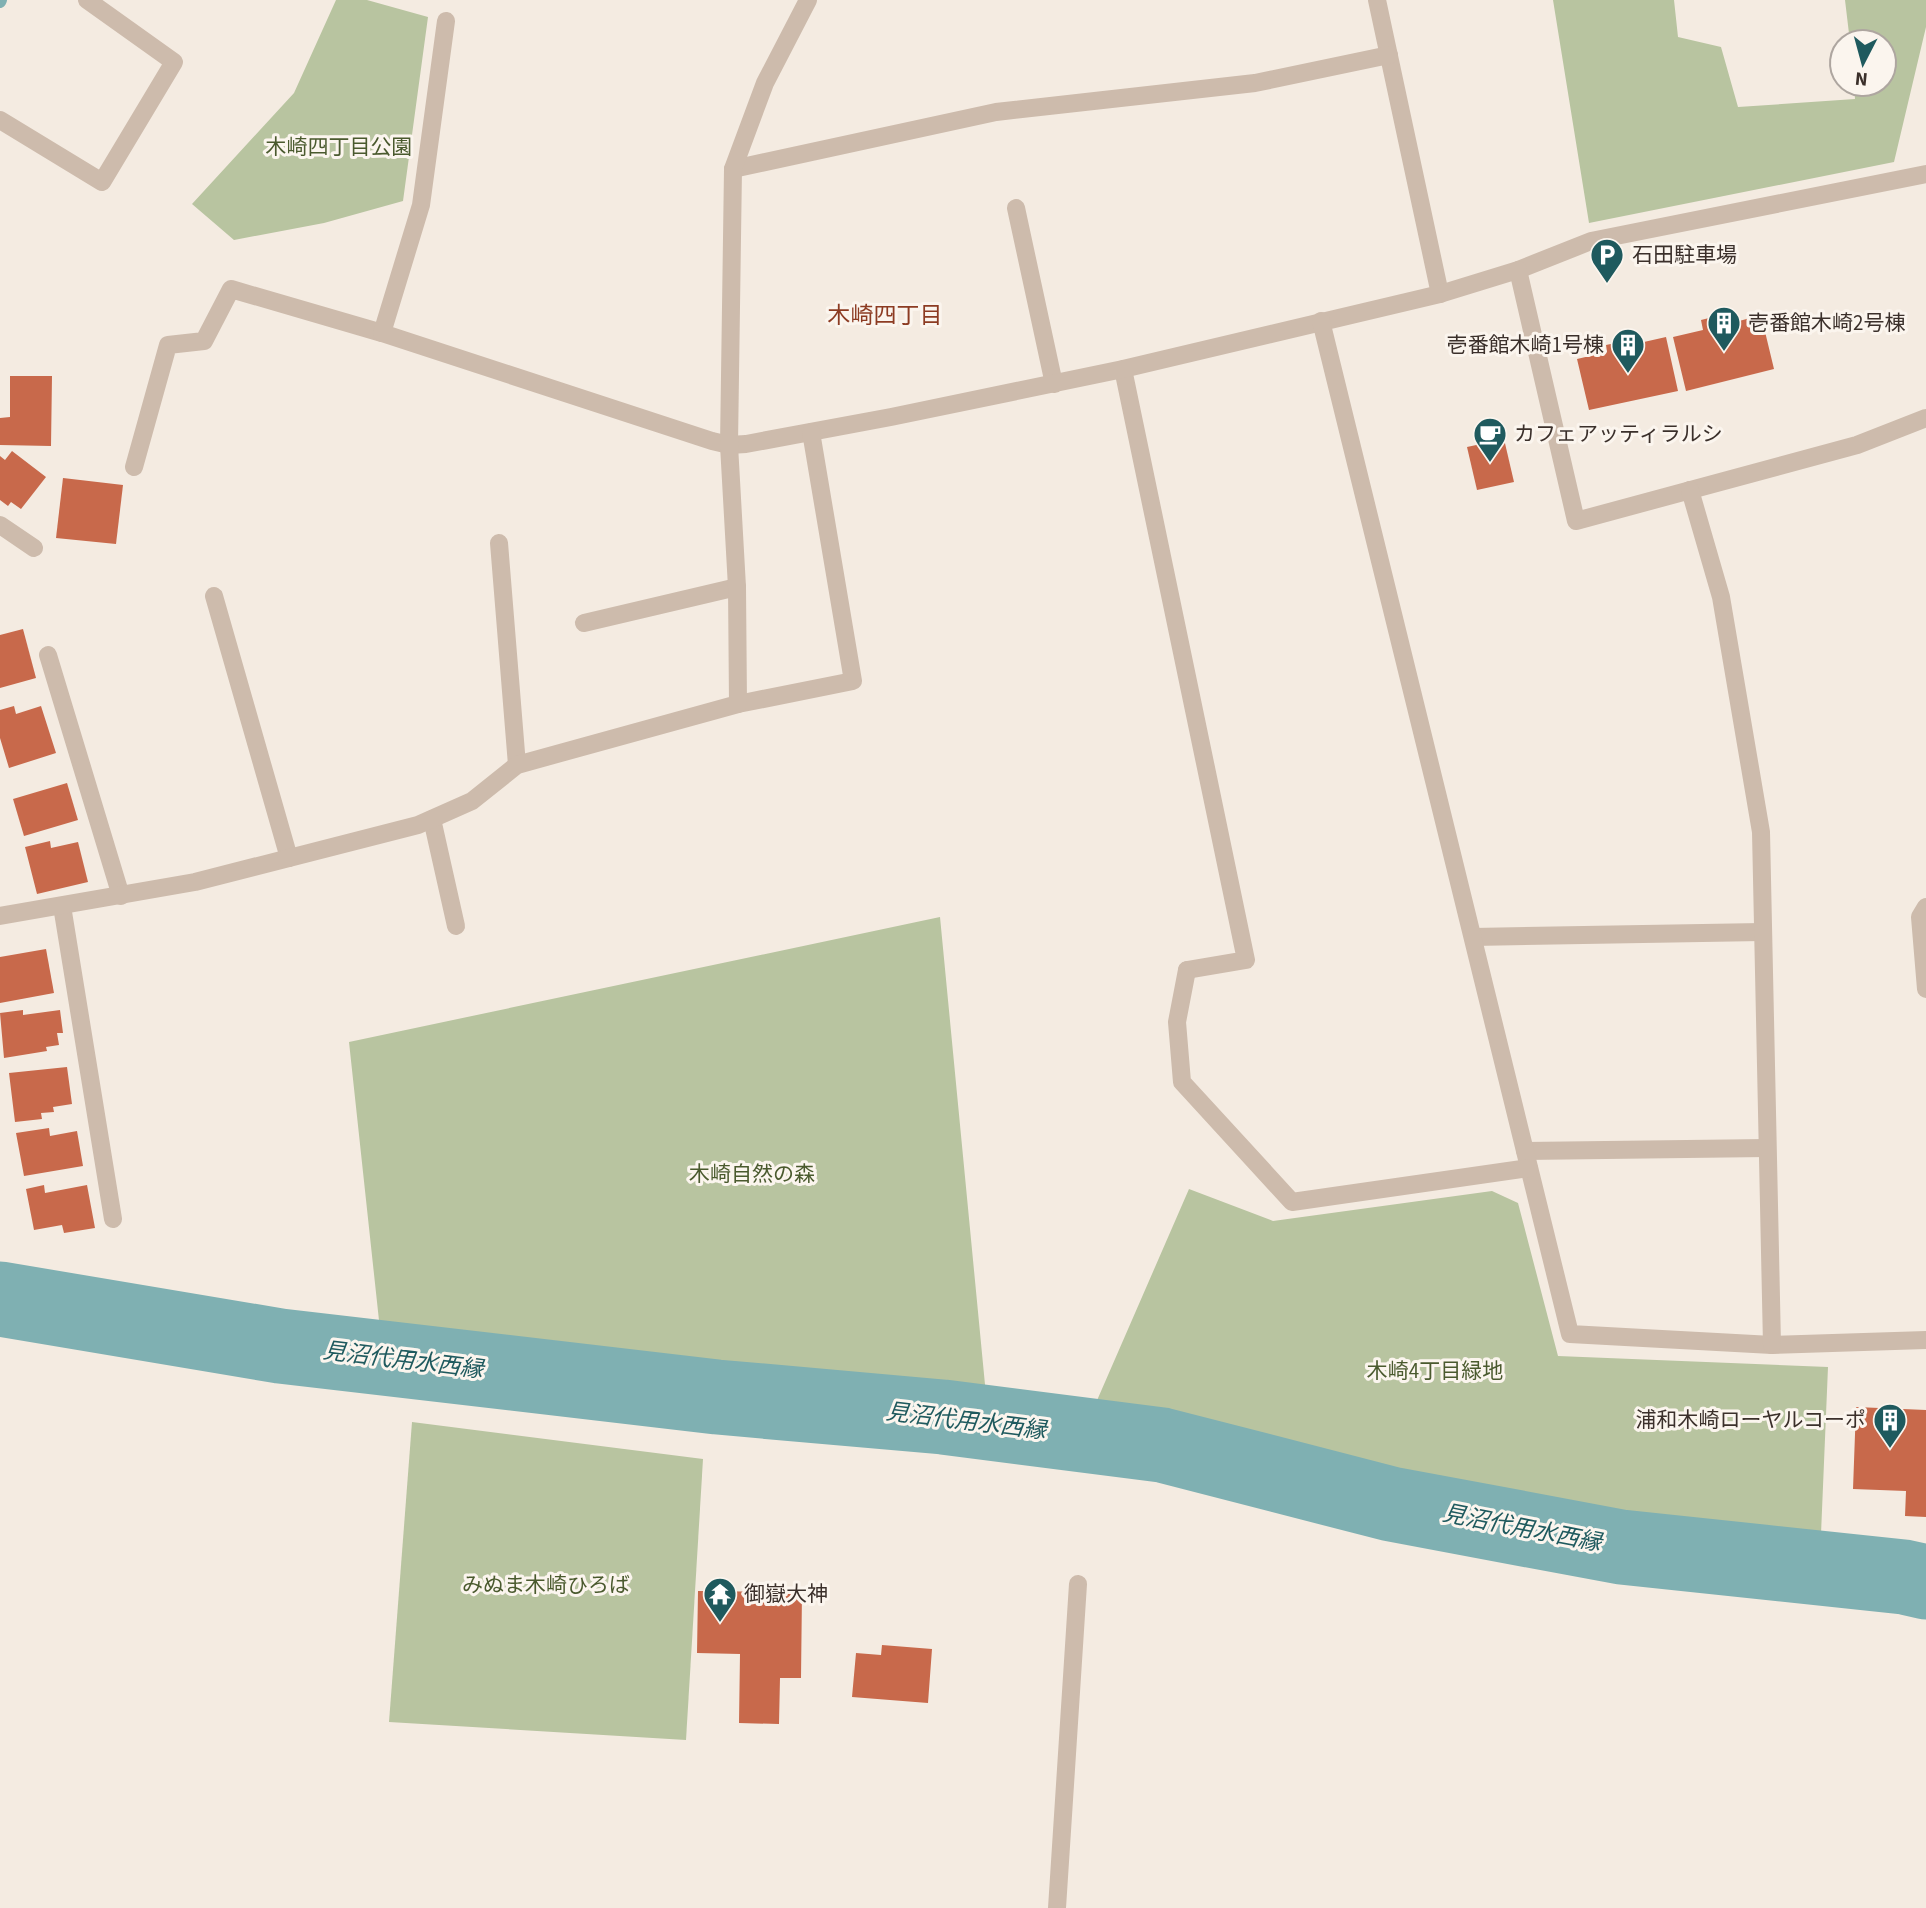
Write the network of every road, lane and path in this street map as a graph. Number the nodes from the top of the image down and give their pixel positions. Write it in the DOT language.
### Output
graph roads {
  1 [pos="87,0"];
  2 [pos="808,0"];
  3 [pos="1377,0"];
  4 [pos="446,21"];
  5 [pos="1389,55"];
  6 [pos="0,120"];
  7 [pos="733,169"];
  8 [pos="1926,174"];
  9 [pos="1016,208"];
  10 [pos="1518,270"];
  11 [pos="1440,294"];
  12 [pos="1321,321"];
  13 [pos="382,333"];
  14 [pos="1123,369"];
  15 [pos="1054,384"];
  16 [pos="1926,418"];
  17 [pos="811,432"];
  18 [pos="729,445"];
  19 [pos="134,467"];
  20 [pos="1690,490"];
  21 [pos="0,525"];
  22 [pos="499,543"];
  23 [pos="34,548"];
  24 [pos="737,587"];
  25 [pos="214,596"];
  26 [pos="584,623"];
  27 [pos="48,655"];
  28 [pos="738,704"];
  29 [pos="517,765"];
  30 [pos="432,819"];
  31 [pos="289,858"];
  32 [pos="121,896"];
  33 [pos="62,906"];
  34 [pos="1926,907"];
  35 [pos="0,916"];
  36 [pos="456,926"];
  37 [pos="1762,932"];
  38 [pos="1473,937"];
  39 [pos="1926,989"];
  40 [pos="1767,1148"];
  41 [pos="1527,1159"];
  42 [pos="113,1219"];
  43 [pos="1926,1340"];
  44 [pos="1772,1345"];
  45 [pos="1078,1584"];
  46 [pos="1056,1908"];
  1 -- 6 [label="street"];
  2 -- 7 [label="street"];
  3 -- 5 [label="street"];
  4 -- 13 [label="street"];
  5 -- 7 [label="street"];
  5 -- 11 [label="street"];
  7 -- 18 [label="street"];
  8 -- 10 [label="street"];
  9 -- 15 [label="street"];
  10 -- 11 [label="street"];
  10 -- 20 [label="street"];
  11 -- 12 [label="street"];
  12 -- 14 [label="street"];
  12 -- 38 [label="street"];
  13 -- 18 [label="street"];
  13 -- 19 [label="street"];
  14 -- 15 [label="street"];
  14 -- 41 [label="street"];
  15 -- 17 [label="street"];
  16 -- 20 [label="street"];
  17 -- 18 [label="street"];
  17 -- 28 [label="street"];
  18 -- 24 [label="street"];
  20 -- 37 [label="street"];
  21 -- 23 [label="street"];
  22 -- 29 [label="street"];
  24 -- 26 [label="street"];
  24 -- 28 [label="street"];
  25 -- 31 [label="street"];
  27 -- 32 [label="street"];
  28 -- 29 [label="street"];
  29 -- 30 [label="street"];
  30 -- 31 [label="street"];
  30 -- 36 [label="street"];
  31 -- 32 [label="street"];
  32 -- 33 [label="street"];
  33 -- 35 [label="street"];
  33 -- 42 [label="street"];
  34 -- 39 [label="street"];
  37 -- 38 [label="street"];
  37 -- 40 [label="street"];
  38 -- 41 [label="street"];
  40 -- 41 [label="street"];
  40 -- 44 [label="street"];
  41 -- 44 [label="street"];
  43 -- 44 [label="street"];
  45 -- 46 [label="street"];
}
